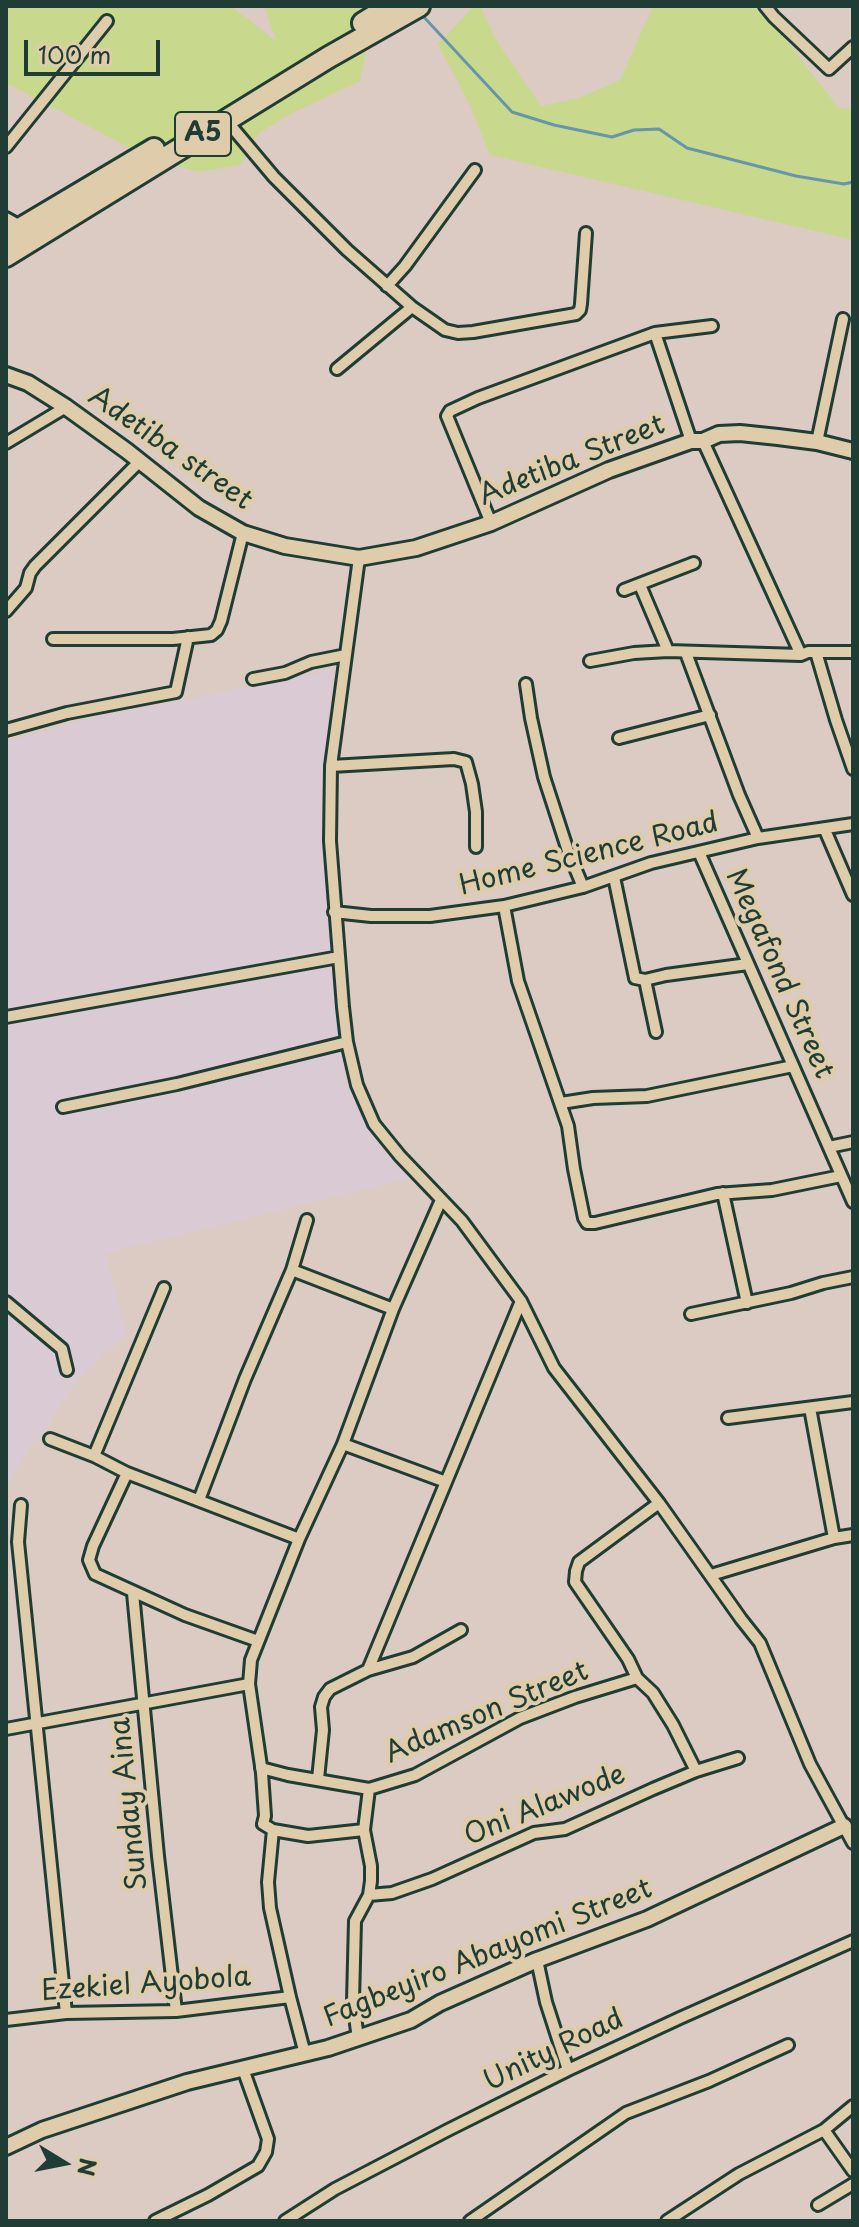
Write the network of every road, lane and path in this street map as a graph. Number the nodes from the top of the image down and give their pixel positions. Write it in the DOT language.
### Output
graph roads {
  1 [pos="765,6"];
  2 [pos="400,9"];
  3 [pos="107,21"];
  4 [pos="853,47"];
  5 [pos="226,120"];
  6 [pos="10,132"];
  7 [pos="6,147"];
  8 [pos="475,170"];
  9 [pos="11,228"];
  10 [pos="586,233"];
  11 [pos="6,256"];
  12 [pos="387,286"];
  13 [pos="412,307"];
  14 [pos="843,319"];
  15 [pos="712,326"];
  16 [pos="655,333"];
  17 [pos="337,369"];
  18 [pos="6,375"];
  19 [pos="66,407"];
  20 [pos="697,441"];
  21 [pos="817,442"];
  22 [pos="6,443"];
  23 [pos="853,451"];
  24 [pos="140,461"];
  25 [pos="491,523"];
  26 [pos="243,533"];
  27 [pos="359,558"];
  28 [pos="694,563"];
  29 [pos="640,585"];
  30 [pos="624,590"];
  31 [pos="6,611"];
  32 [pos="188,637"];
  33 [pos="53,639"];
  34 [pos="668,651"];
  35 [pos="816,652"];
  36 [pos="853,652"];
  37 [pos="686,653"];
  38 [pos="346,655"];
  39 [pos="801,655"];
  40 [pos="590,661"];
  41 [pos="253,679"];
  42 [pos="526,684"];
  43 [pos="710,715"];
  44 [pos="6,730"];
  45 [pos="619,738"];
  46 [pos="331,766"];
  47 [pos="853,769"];
  48 [pos="853,824"];
  49 [pos="825,830"];
  50 [pos="758,838"];
  51 [pos="476,847"];
  52 [pos="699,852"];
  53 [pos="614,877"];
  54 [pos="583,887"];
  55 [pos="853,895"];
  56 [pos="504,906"];
  57 [pos="334,912"];
  58 [pos="339,957"];
  59 [pos="748,964"];
  60 [pos="645,980"];
  61 [pos="6,1017"];
  62 [pos="656,1032"];
  63 [pos="347,1042"];
  64 [pos="793,1066"];
  65 [pos="561,1103"];
  66 [pos="63,1107"];
  67 [pos="853,1142"];
  68 [pos="829,1147"];
  69 [pos="841,1176"];
  70 [pos="723,1193"];
  71 [pos="441,1200"];
  72 [pos="853,1202"];
  73 [pos="307,1220"];
  74 [pos="292,1270"];
  75 [pos="853,1277"];
  76 [pos="164,1288"];
  77 [pos="521,1301"];
  78 [pos="6,1302"];
  79 [pos="747,1303"];
  80 [pos="393,1309"];
  81 [pos="691,1314"];
  82 [pos="67,1370"];
  83 [pos="853,1402"];
  84 [pos="810,1408"];
  85 [pos="728,1418"];
  86 [pos="50,1439"];
  87 [pos="343,1444"];
  88 [pos="94,1456"];
  89 [pos="127,1473"];
  90 [pos="446,1482"];
  91 [pos="199,1500"];
  92 [pos="659,1503"];
  93 [pos="21,1505"];
  94 [pos="853,1535"];
  95 [pos="834,1538"];
  96 [pos="299,1539"];
  97 [pos="711,1575"];
  98 [pos="133,1593"];
  99 [pos="461,1630"];
  100 [pos="258,1641"];
  101 [pos="368,1670"];
  102 [pos="637,1678"];
  103 [pos="249,1684"];
  104 [pos="144,1703"];
  105 [pos="35,1723"];
  106 [pos="6,1729"];
  107 [pos="738,1758"];
  108 [pos="261,1768"];
  109 [pos="696,1771"];
  110 [pos="318,1779"];
  111 [pos="369,1789"];
  112 [pos="844,1826"];
  113 [pos="273,1830"];
  114 [pos="364,1830"];
  115 [pos="853,1843"];
  116 [pos="369,1895"];
  117 [pos="853,1941"];
  118 [pos="537,1960"];
  119 [pos="290,1997"];
  120 [pos="176,2011"];
  121 [pos="66,2013"];
  122 [pos="6,2020"];
  123 [pos="358,2039"];
  124 [pos="788,2045"];
  125 [pos="305,2054"];
  126 [pos="243,2069"];
  127 [pos="568,2070"];
  128 [pos="853,2106"];
  129 [pos="824,2130"];
  130 [pos="6,2147"];
  131 [pos="853,2171"];
  132 [pos="853,2184"];
  133 [pos="818,2205"];
  134 [pos="155,2221"];
  135 [pos="285,2221"];
  136 [pos="470,2221"];
  137 [pos="667,2221"];
  1 -- 4 [label="street"];
  2 -- 5 [label="highway, A5"];
  2 -- 9 [label="highway, A5"];
  3 -- 6 [label="street"];
  5 -- 11 [label="highway, A5"];
  5 -- 12 [label="street"];
  6 -- 7 [label="street"];
  8 -- 12 [label="street"];
  10 -- 13 [label="street"];
  12 -- 13 [label="street"];
  13 -- 17 [label="street"];
  14 -- 21 [label="street"];
  15 -- 16 [label="street"];
  16 -- 20 [label="street"];
  16 -- 25 [label="street"];
  18 -- 19 [label="street, Adetiba street"];
  19 -- 22 [label="street"];
  19 -- 24 [label="street, Adetiba street"];
  20 -- 21 [label="street, Adetiba Street"];
  20 -- 25 [label="street, Adetiba Street"];
  20 -- 39 [label="street"];
  21 -- 23 [label="street, Adetiba Street"];
  24 -- 26 [label="street, Adetiba street"];
  24 -- 31 [label="street"];
  25 -- 27 [label="street, Adetiba Street"];
  26 -- 27 [label="street, Adetiba street"];
  26 -- 32 [label="street"];
  27 -- 38 [label="street"];
  28 -- 29 [label="street"];
  29 -- 30 [label="street"];
  29 -- 34 [label="street"];
  32 -- 33 [label="street"];
  32 -- 44 [label="street"];
  34 -- 37 [label="street"];
  34 -- 40 [label="street"];
  35 -- 36 [label="street"];
  35 -- 39 [label="street"];
  35 -- 47 [label="street"];
  37 -- 39 [label="street"];
  37 -- 43 [label="street"];
  38 -- 41 [label="street"];
  38 -- 46 [label="street"];
  42 -- 54 [label="street"];
  43 -- 45 [label="street"];
  43 -- 50 [label="street"];
  46 -- 51 [label="street"];
  46 -- 57 [label="street"];
  48 -- 49 [label="street, Home Science Road"];
  49 -- 50 [label="street, Home Science Road"];
  49 -- 55 [label="street"];
  50 -- 52 [label="street, Home Science Road"];
  52 -- 53 [label="street, Home Science Road"];
  52 -- 59 [label="street, Megafond Street"];
  53 -- 54 [label="street, Home Science Road"];
  53 -- 60 [label="street"];
  54 -- 56 [label="street, Home Science Road"];
  56 -- 57 [label="street, Home Science Road"];
  56 -- 65 [label="street"];
  57 -- 58 [label="street"];
  58 -- 61 [label="street"];
  58 -- 63 [label="street"];
  59 -- 60 [label="street"];
  59 -- 64 [label="street, Megafond Street"];
  60 -- 62 [label="street"];
  63 -- 66 [label="street"];
  63 -- 71 [label="street"];
  64 -- 65 [label="street"];
  64 -- 68 [label="street, Megafond Street"];
  65 -- 70 [label="street"];
  67 -- 68 [label="street"];
  68 -- 69 [label="street, Megafond Street"];
  69 -- 70 [label="street"];
  69 -- 72 [label="street, Megafond Street"];
  70 -- 79 [label="street"];
  71 -- 77 [label="street"];
  71 -- 80 [label="street"];
  73 -- 74 [label="street"];
  74 -- 80 [label="street"];
  74 -- 91 [label="street"];
  75 -- 79 [label="street"];
  76 -- 88 [label="street"];
  77 -- 90 [label="street"];
  77 -- 92 [label="street"];
  78 -- 82 [label="street"];
  79 -- 81 [label="street"];
  80 -- 87 [label="street"];
  83 -- 84 [label="street"];
  84 -- 85 [label="street"];
  84 -- 95 [label="street"];
  86 -- 88 [label="street"];
  87 -- 90 [label="street"];
  87 -- 96 [label="street"];
  88 -- 89 [label="street"];
  89 -- 91 [label="street"];
  89 -- 98 [label="street"];
  90 -- 101 [label="street"];
  91 -- 96 [label="street"];
  92 -- 97 [label="street"];
  92 -- 102 [label="street"];
  93 -- 105 [label="street"];
  94 -- 95 [label="street"];
  95 -- 97 [label="street"];
  96 -- 100 [label="street"];
  97 -- 112 [label="street"];
  98 -- 100 [label="street"];
  98 -- 104 [label="street, Sunday Aina"];
  99 -- 101 [label="street"];
  100 -- 103 [label="street"];
  101 -- 110 [label="street"];
  102 -- 109 [label="street"];
  102 -- 111 [label="street, Adamson Street"];
  103 -- 104 [label="street"];
  103 -- 108 [label="street"];
  104 -- 105 [label="street"];
  104 -- 120 [label="street, Sunday Aina"];
  105 -- 106 [label="street"];
  105 -- 121 [label="street"];
  107 -- 109 [label="street, Oni Alawode"];
  108 -- 110 [label="street, Adamson Street"];
  108 -- 113 [label="street"];
  109 -- 116 [label="street, Oni Alawode"];
  110 -- 111 [label="street, Adamson Street"];
  111 -- 114 [label="street"];
  112 -- 115 [label="street"];
  112 -- 118 [label="street, Fagbeyiro Abayomi Street"];
  113 -- 114 [label="street"];
  113 -- 119 [label="street"];
  114 -- 116 [label="street"];
  116 -- 123 [label="street"];
  117 -- 127 [label="street, Unity Road"];
  118 -- 123 [label="street, Fagbeyiro Abayomi Street"];
  118 -- 127 [label="street"];
  119 -- 120 [label="street, Ezekiel Ayobola"];
  119 -- 125 [label="street"];
  120 -- 121 [label="street, Ezekiel Ayobola"];
  121 -- 122 [label="street, Ezekiel Ayobola"];
  123 -- 125 [label="street, Fagbeyiro Abayomi Street"];
  124 -- 136 [label="street"];
  125 -- 126 [label="street, Fagbeyiro Abayomi Street"];
  126 -- 130 [label="street, Fagbeyiro Abayomi Street"];
  126 -- 134 [label="street"];
  127 -- 135 [label="street, Unity Road"];
  128 -- 129 [label="street"];
  129 -- 131 [label="street"];
  129 -- 137 [label="street"];
  132 -- 133 [label="street"];
}
